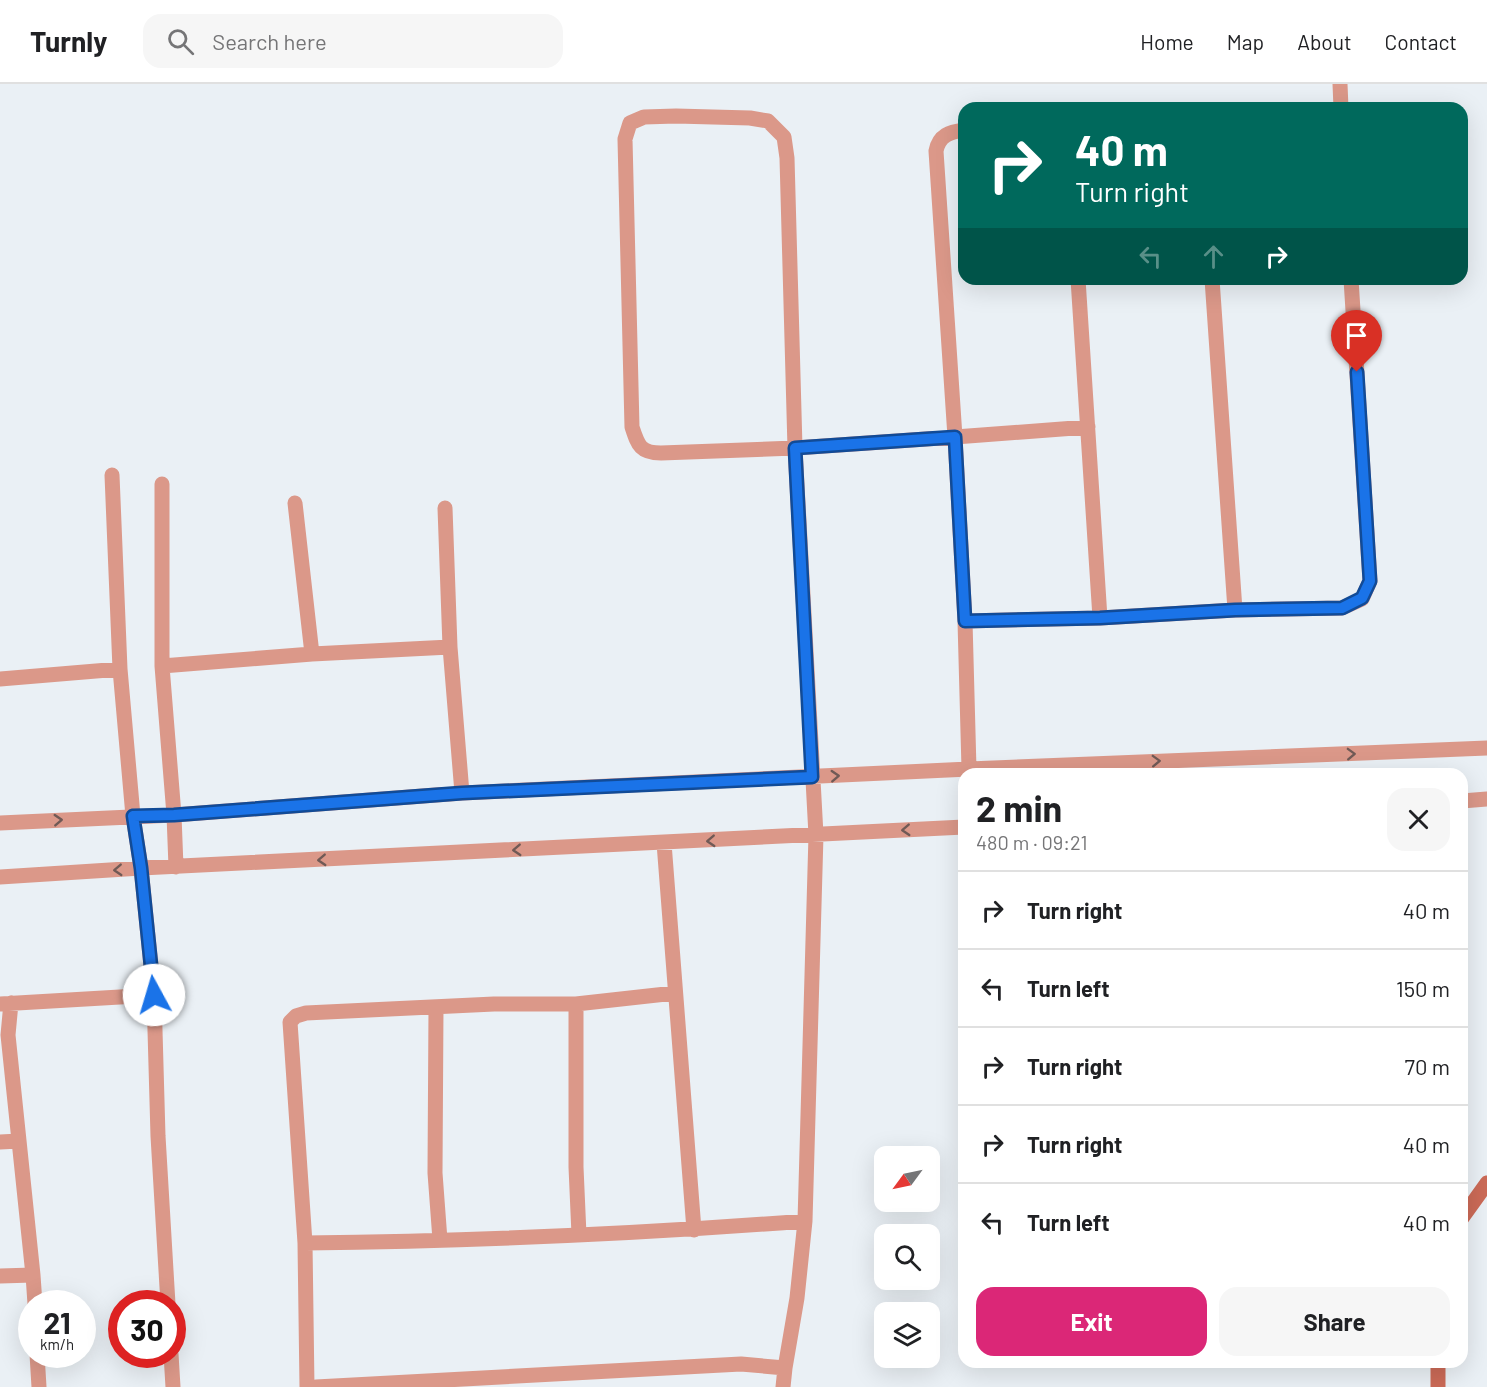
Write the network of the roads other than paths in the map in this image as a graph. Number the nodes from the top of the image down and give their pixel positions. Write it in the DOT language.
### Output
graph roads {
  1 [pos="1341,84"];
  2 [pos="1341,102"];
  3 [pos="958,130"];
  4 [pos="1078,285"];
  5 [pos="1212,285"];
  6 [pos="1351,285"];
  7 [pos="1088,427"];
  8 [pos="955,437"];
  9 [pos="795,448"];
  10 [pos="112,475"];
  11 [pos="162,484"];
  12 [pos="295,503"];
  13 [pos="445,508"];
  14 [pos="1235,610"];
  15 [pos="1100,618"];
  16 [pos="965,621"];
  17 [pos="450,647"];
  18 [pos="312,654"];
  19 [pos="162,666"];
  20 [pos="120,669"];
  21 [pos="0,679"];
  22 [pos="1487,748"];
  23 [pos="969,768"];
  24 [pos="994,768"];
  25 [pos="958,770"];
  26 [pos="812,777"];
  27 [pos="462,793"];
  28 [pos="1487,799"];
  29 [pos="1468,801"];
  30 [pos="174,815"];
  31 [pos="133,816"];
  32 [pos="0,823"];
  33 [pos="958,827"];
  34 [pos="816,835"];
  35 [pos="664,843"];
  36 [pos="176,867"];
  37 [pos="141,868"];
  38 [pos="0,877"];
  39 [pos="675,993"];
  40 [pos="154,995"];
  41 [pos="6,1003"];
  42 [pos="576,1004"];
  43 [pos="436,1007"];
  44 [pos="19,1141"];
  45 [pos="0,1142"];
  46 [pos="1487,1183"];
  47 [pos="1468,1210"];
  48 [pos="805,1221"];
  49 [pos="694,1230"];
  50 [pos="579,1235"];
  51 [pos="440,1240"];
  52 [pos="305,1243"];
  53 [pos="33,1275"];
  54 [pos="0,1276"];
  55 [pos="34,1290"];
  56 [pos="167,1290"];
  57 [pos="38,1368"];
  58 [pos="172,1368"];
  59 [pos="785,1368"];
  60 [pos="1438,1368"];
  61 [pos="39,1387"];
  62 [pos="173,1387"];
  63 [pos="307,1387"];
  64 [pos="316,1387"];
  65 [pos="783,1387"];
  66 [pos="1438,1387"];
  1 -- 2 [label="street"];
  3 -- 8 [label="street"];
  4 -- 7 [label="street"];
  5 -- 14 [label="street"];
  6 -- 14 [label="street"];
  7 -- 8 [label="street"];
  7 -- 15 [label="street"];
  8 -- 9 [label="street"];
  8 -- 16 [label="street"];
  9 -- 9 [label="street"];
  9 -- 26 [label="street"];
  10 -- 20 [label="street"];
  11 -- 19 [label="street"];
  12 -- 18 [label="street"];
  13 -- 17 [label="street"];
  14 -- 15 [label="street"];
  15 -- 16 [label="street"];
  16 -- 23 [label="street"];
  17 -- 18 [label="street"];
  17 -- 27 [label="street"];
  18 -- 19 [label="street"];
  19 -- 30 [label="street"];
  20 -- 21 [label="street"];
  20 -- 31 [label="street"];
  24 -- 22 [label="street, one-way"];
  26 -- 25 [label="street, one-way"];
  26 -- 27 [label="street"];
  26 -- 34 [label="street"];
  27 -- 30 [label="street"];
  28 -- 29 [label="street"];
  30 -- 31 [label="street"];
  30 -- 36 [label="street"];
  32 -- 31 [label="street, one-way"];
  31 -- 37 [label="street"];
  33 -- 34 [label="street, one-way"];
  34 -- 35 [label="street, one-way"];
  34 -- 48 [label="street"];
  35 -- 36 [label="street, one-way"];
  35 -- 39 [label="street"];
  36 -- 37 [label="street"];
  37 -- 38 [label="street, one-way"];
  37 -- 40 [label="street"];
  39 -- 42 [label="street"];
  39 -- 49 [label="street"];
  40 -- 41 [label="street"];
  40 -- 56 [label="street"];
  41 -- 44 [label="street"];
  42 -- 43 [label="street"];
  42 -- 50 [label="street"];
  43 -- 51 [label="street"];
  43 -- 52 [label="street"];
  44 -- 45 [label="street"];
  44 -- 53 [label="street"];
  46 -- 47 [label="street"];
  48 -- 49 [label="street"];
  48 -- 59 [label="street"];
  49 -- 50 [label="street"];
  50 -- 51 [label="street"];
  51 -- 52 [label="street"];
  52 -- 63 [label="street"];
  53 -- 54 [label="street"];
  53 -- 55 [label="street"];
  57 -- 61 [label="street"];
  58 -- 62 [label="street"];
  59 -- 64 [label="street"];
  59 -- 65 [label="street"];
  60 -- 66 [label="street"];
}
